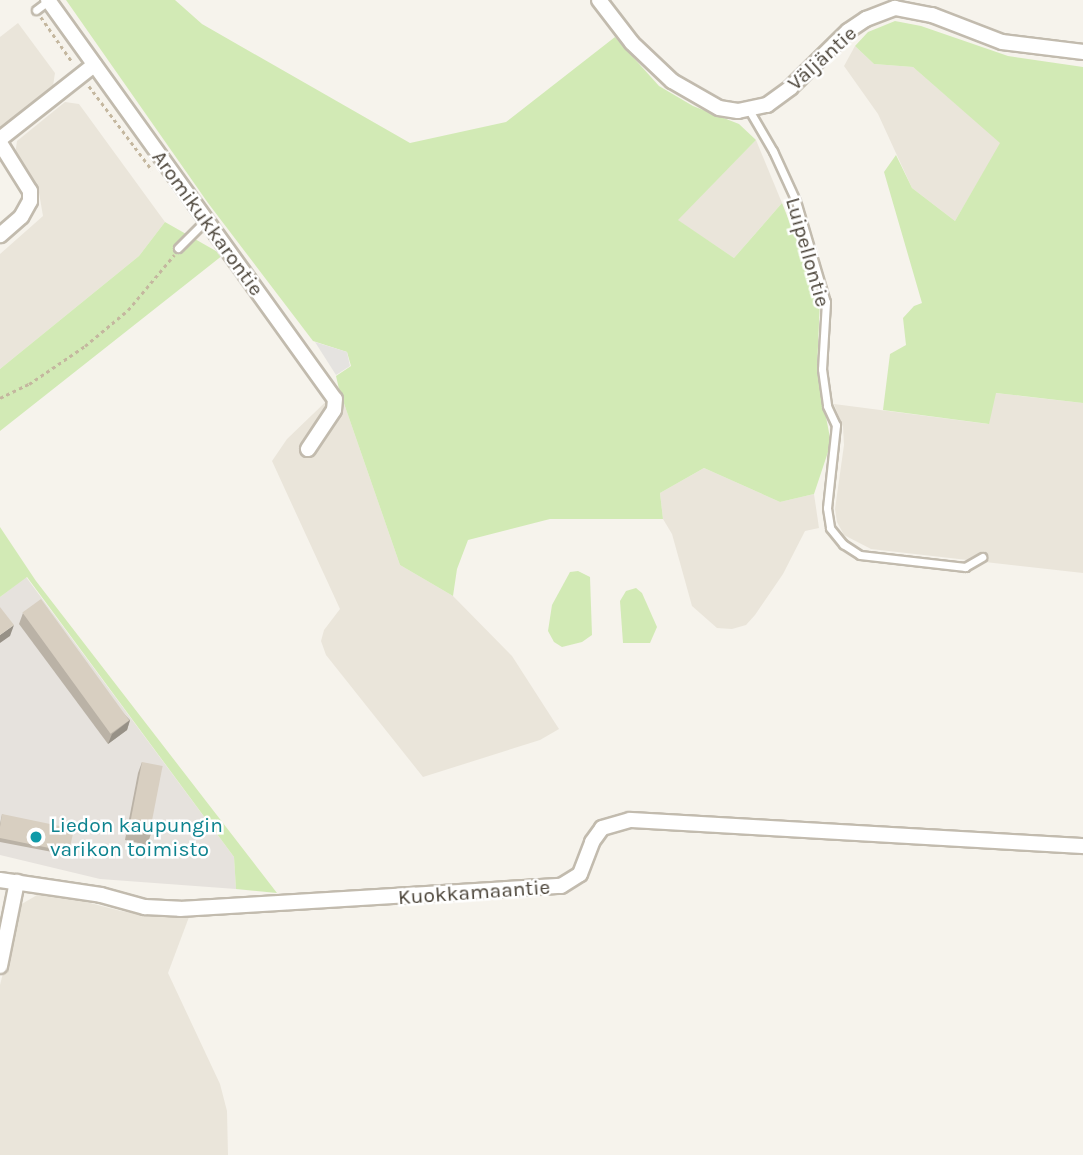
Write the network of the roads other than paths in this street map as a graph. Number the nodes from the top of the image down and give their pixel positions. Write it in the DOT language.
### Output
graph roads {
  1 [pos="599,0"];
  2 [pos="48,1"];
  3 [pos="36,10"];
  4 [pos="1083,52"];
  5 [pos="94,65"];
  6 [pos="749,110"];
  7 [pos="0,141"];
  8 [pos="206,220"];
  9 [pos="0,236"];
  10 [pos="178,248"];
  11 [pos="308,449"];
  12 [pos="982,556"];
  13 [pos="1083,846"];
  14 [pos="0,880"];
  15 [pos="17,883"];
  16 [pos="0,966"];
  1 -- 6 [label="street"];
  2 -- 3 [label="lane"];
  2 -- 5 [label="street, Aromikukkarontie"];
  4 -- 6 [label="street, Väljäntie"];
  5 -- 7 [label="street"];
  5 -- 8 [label="street, Aromikukkarontie"];
  6 -- 12 [label="lane, Luipellontie"];
  7 -- 9 [label="street"];
  8 -- 10 [label="lane"];
  8 -- 11 [label="street, Aromikukkarontie"];
  13 -- 15 [label="street, Kuokkamaantie"];
  14 -- 15 [label="street, Kuokkamaantie"];
  15 -- 16 [label="street"];
}
